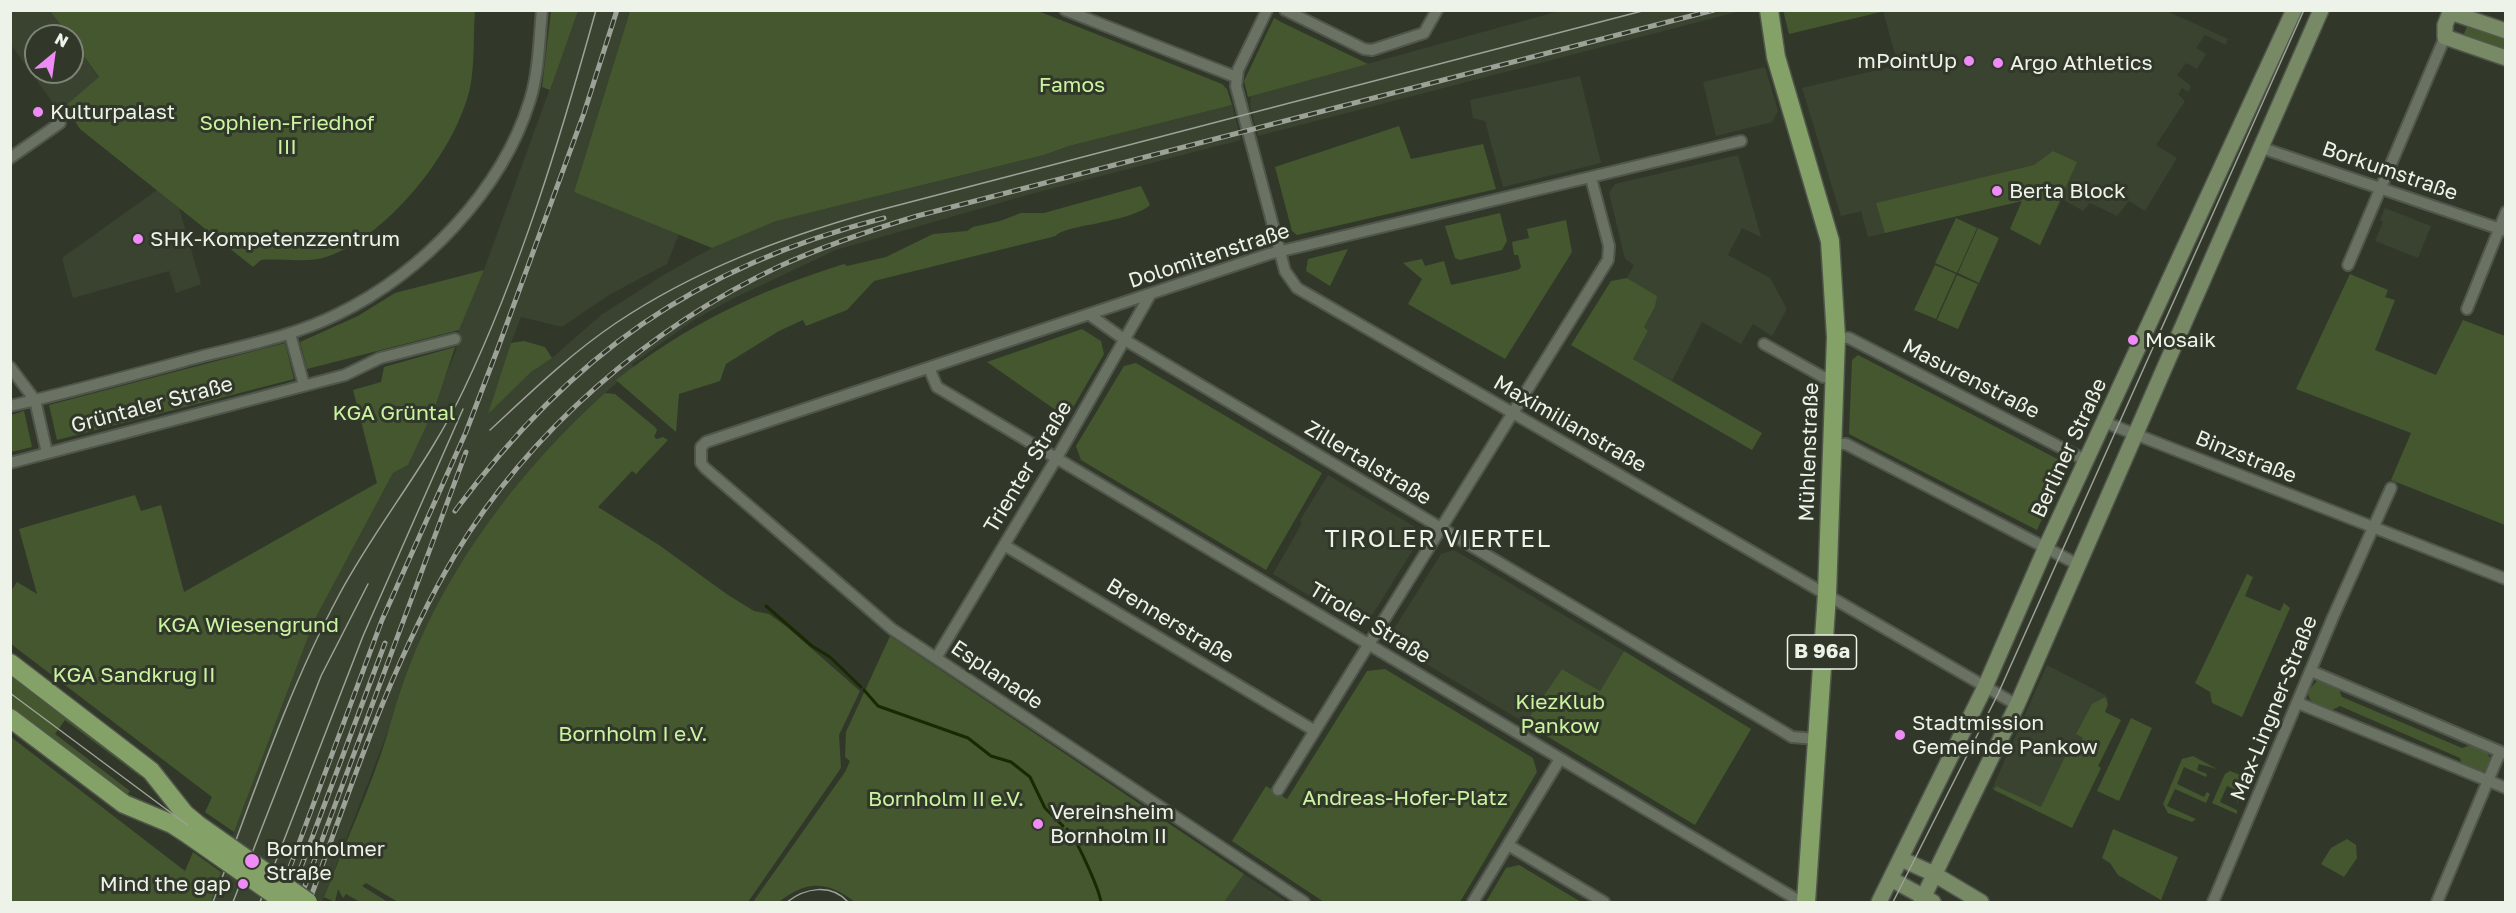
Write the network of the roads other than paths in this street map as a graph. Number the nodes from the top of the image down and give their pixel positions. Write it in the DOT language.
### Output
graph roads {
  1 [pos="542,10"];
  2 [pos="1267,10"];
  3 [pos="1285,10"];
  4 [pos="1437,10"];
  5 [pos="1768,10"];
  6 [pos="2294,10"];
  7 [pos="2321,10"];
  8 [pos="1068,11"];
  9 [pos="2450,11"];
  10 [pos="2505,31"];
  11 [pos="2445,37"];
  12 [pos="2505,58"];
  13 [pos="1236,77"];
  14 [pos="60,123"];
  15 [pos="1741,141"];
  16 [pos="2262,148"];
  17 [pos="10,158"];
  18 [pos="1591,178"];
  19 [pos="2381,189"];
  20 [pos="2505,212"];
  21 [pos="2503,230"];
  22 [pos="1280,251"];
  23 [pos="2348,265"];
  24 [pos="1150,295"];
  25 [pos="2467,309"];
  26 [pos="1090,315"];
  27 [pos="290,334"];
  28 [pos="1836,337"];
  29 [pos="455,339"];
  30 [pos="1125,340"];
  31 [pos="1764,344"];
  32 [pos="10,367"];
  33 [pos="929,369"];
  34 [pos="1834,377"];
  35 [pos="304,385"];
  36 [pos="35,400"];
  37 [pos="10,406"];
  38 [pos="1513,414"];
  39 [pos="2104,422"];
  40 [pos="2135,435"];
  41 [pos="1833,444"];
  42 [pos="701,447"];
  43 [pos="47,453"];
  44 [pos="1056,459"];
  45 [pos="2087,461"];
  46 [pos="10,463"];
  47 [pos="2391,488"];
  48 [pos="2373,529"];
  49 [pos="1441,530"];
  50 [pos="1004,545"];
  51 [pos="2046,547"];
  52 [pos="2077,564"];
  53 [pos="2505,579"];
  54 [pos="1827,594"];
  55 [pos="1368,645"];
  56 [pos="936,658"];
  57 [pos="10,663"];
  58 [pos="2311,671"];
  59 [pos="1985,687"];
  60 [pos="2298,703"];
  61 [pos="2017,705"];
  62 [pos="10,718"];
  63 [pos="1315,731"];
  64 [pos="1817,739"];
  65 [pos="2503,753"];
  66 [pos="1560,759"];
  67 [pos="2488,781"];
  68 [pos="2505,788"];
  69 [pos="1278,790"];
  70 [pos="193,830"];
  71 [pos="1508,845"];
  72 [pos="1901,859"];
  73 [pos="1934,874"];
  74 [pos="1891,879"];
  75 [pos="1925,901"];
  76 [pos="285,903"];
  77 [pos="308,903"];
  78 [pos="1304,903"];
  79 [pos="1473,903"];
  80 [pos="1604,903"];
  81 [pos="1801,903"];
  82 [pos="1806,903"];
  83 [pos="1879,903"];
  84 [pos="1981,903"];
  85 [pos="2213,903"];
  86 [pos="2437,903"];
  1 -- 27 [label="street, Grüntaler Straße"];
  2 -- 13 [label="street"];
  3 -- 4 [label="street"];
  5 -- 28 [label="main road, Mühlenstraße / B 96a"];
  6 -- 39 [label="main road, Berliner Straße"];
  7 -- 16 [label="main road"];
  8 -- 13 [label="street"];
  9 -- 10 [label="main road"];
  9 -- 11 [label="main road"];
  11 -- 12 [label="main road"];
  11 -- 19 [label="street"];
  13 -- 22 [label="street, Maximilianstraße"];
  14 -- 17 [label="street"];
  15 -- 18 [label="street, Dolomitenstraße"];
  16 -- 19 [label="street, Borkumstraße"];
  16 -- 40 [label="main road"];
  18 -- 22 [label="street, Dolomitenstraße"];
  18 -- 38 [label="street"];
  19 -- 21 [label="street, Borkumstraße"];
  19 -- 23 [label="street"];
  20 -- 21 [label="street"];
  21 -- 25 [label="street"];
  22 -- 24 [label="street, Dolomitenstraße"];
  22 -- 38 [label="street, Maximilianstraße"];
  24 -- 26 [label="street, Dolomitenstraße"];
  24 -- 30 [label="street, Trienter Straße"];
  26 -- 30 [label="street, Zillertalstraße"];
  26 -- 33 [label="street, Dolomitenstraße"];
  27 -- 35 [label="street"];
  27 -- 36 [label="street, Grüntaler Straße"];
  28 -- 34 [label="main road, Mühlenstraße / B 96a"];
  28 -- 45 [label="street, Masurenstraße"];
  29 -- 35 [label="street, Grüntaler Straße"];
  30 -- 44 [label="street, Trienter Straße"];
  30 -- 49 [label="street, Zillertalstraße"];
  31 -- 34 [label="street"];
  32 -- 36 [label="street"];
  33 -- 42 [label="street, Dolomitenstraße"];
  33 -- 44 [label="street, Tiroler Straße"];
  34 -- 41 [label="main road, Mühlenstraße / B 96a"];
  35 -- 43 [label="street, Grüntaler Straße"];
  36 -- 37 [label="street, Grüntaler Straße"];
  36 -- 43 [label="street"];
  38 -- 49 [label="street"];
  38 -- 54 [label="street, Maximilianstraße"];
  39 -- 40 [label="street, Binzstraße"];
  39 -- 45 [label="main road, Berliner Straße"];
  40 -- 48 [label="street, Binzstraße"];
  40 -- 52 [label="main road"];
  41 -- 51 [label="street"];
  41 -- 54 [label="main road, Mühlenstraße / B 96a"];
  42 -- 56 [label="street, Esplanade"];
  43 -- 46 [label="street, Grüntaler Straße"];
  44 -- 50 [label="street, Trienter Straße"];
  44 -- 55 [label="street, Tiroler Straße"];
  45 -- 51 [label="main road, Berliner Straße"];
  47 -- 48 [label="street"];
  48 -- 53 [label="street, Binzstraße"];
  48 -- 58 [label="street, Max-Lingner-Straße"];
  49 -- 55 [label="street"];
  49 -- 64 [label="street, Zillertalstraße"];
  50 -- 56 [label="street, Trienter Straße"];
  50 -- 63 [label="street, Brennerstraße"];
  51 -- 52 [label="street"];
  51 -- 59 [label="main road, Berliner Straße"];
  52 -- 61 [label="main road"];
  54 -- 59 [label="street, Maximilianstraße"];
  54 -- 64 [label="main road, Mühlenstraße / B 96a"];
  55 -- 63 [label="street"];
  55 -- 66 [label="street, Tiroler Straße"];
  56 -- 78 [label="street, Esplanade"];
  57 -- 70 [label="main road"];
  58 -- 60 [label="street, Max-Lingner-Straße"];
  58 -- 65 [label="street"];
  59 -- 61 [label="street, Maximilianstraße"];
  59 -- 72 [label="main road, Berliner Straße"];
  60 -- 67 [label="street"];
  60 -- 85 [label="street, Max-Lingner-Straße"];
  61 -- 73 [label="main road"];
  62 -- 70 [label="main road"];
  63 -- 69 [label="street"];
  64 -- 82 [label="main road, Mühlenstraße / B 96a"];
  65 -- 67 [label="street"];
  66 -- 71 [label="street"];
  66 -- 81 [label="street, Tiroler Straße"];
  67 -- 68 [label="street"];
  67 -- 86 [label="street"];
  70 -- 76 [label="main road, bridge"];
  70 -- 77 [label="main road, bridge"];
  71 -- 79 [label="street"];
  71 -- 80 [label="street"];
  72 -- 73 [label="main road"];
  72 -- 74 [label="main road, Berliner Straße"];
  73 -- 75 [label="main road"];
  73 -- 84 [label="main road"];
  74 -- 75 [label="main road"];
  74 -- 83 [label="main road, Berliner Straße"];
}
